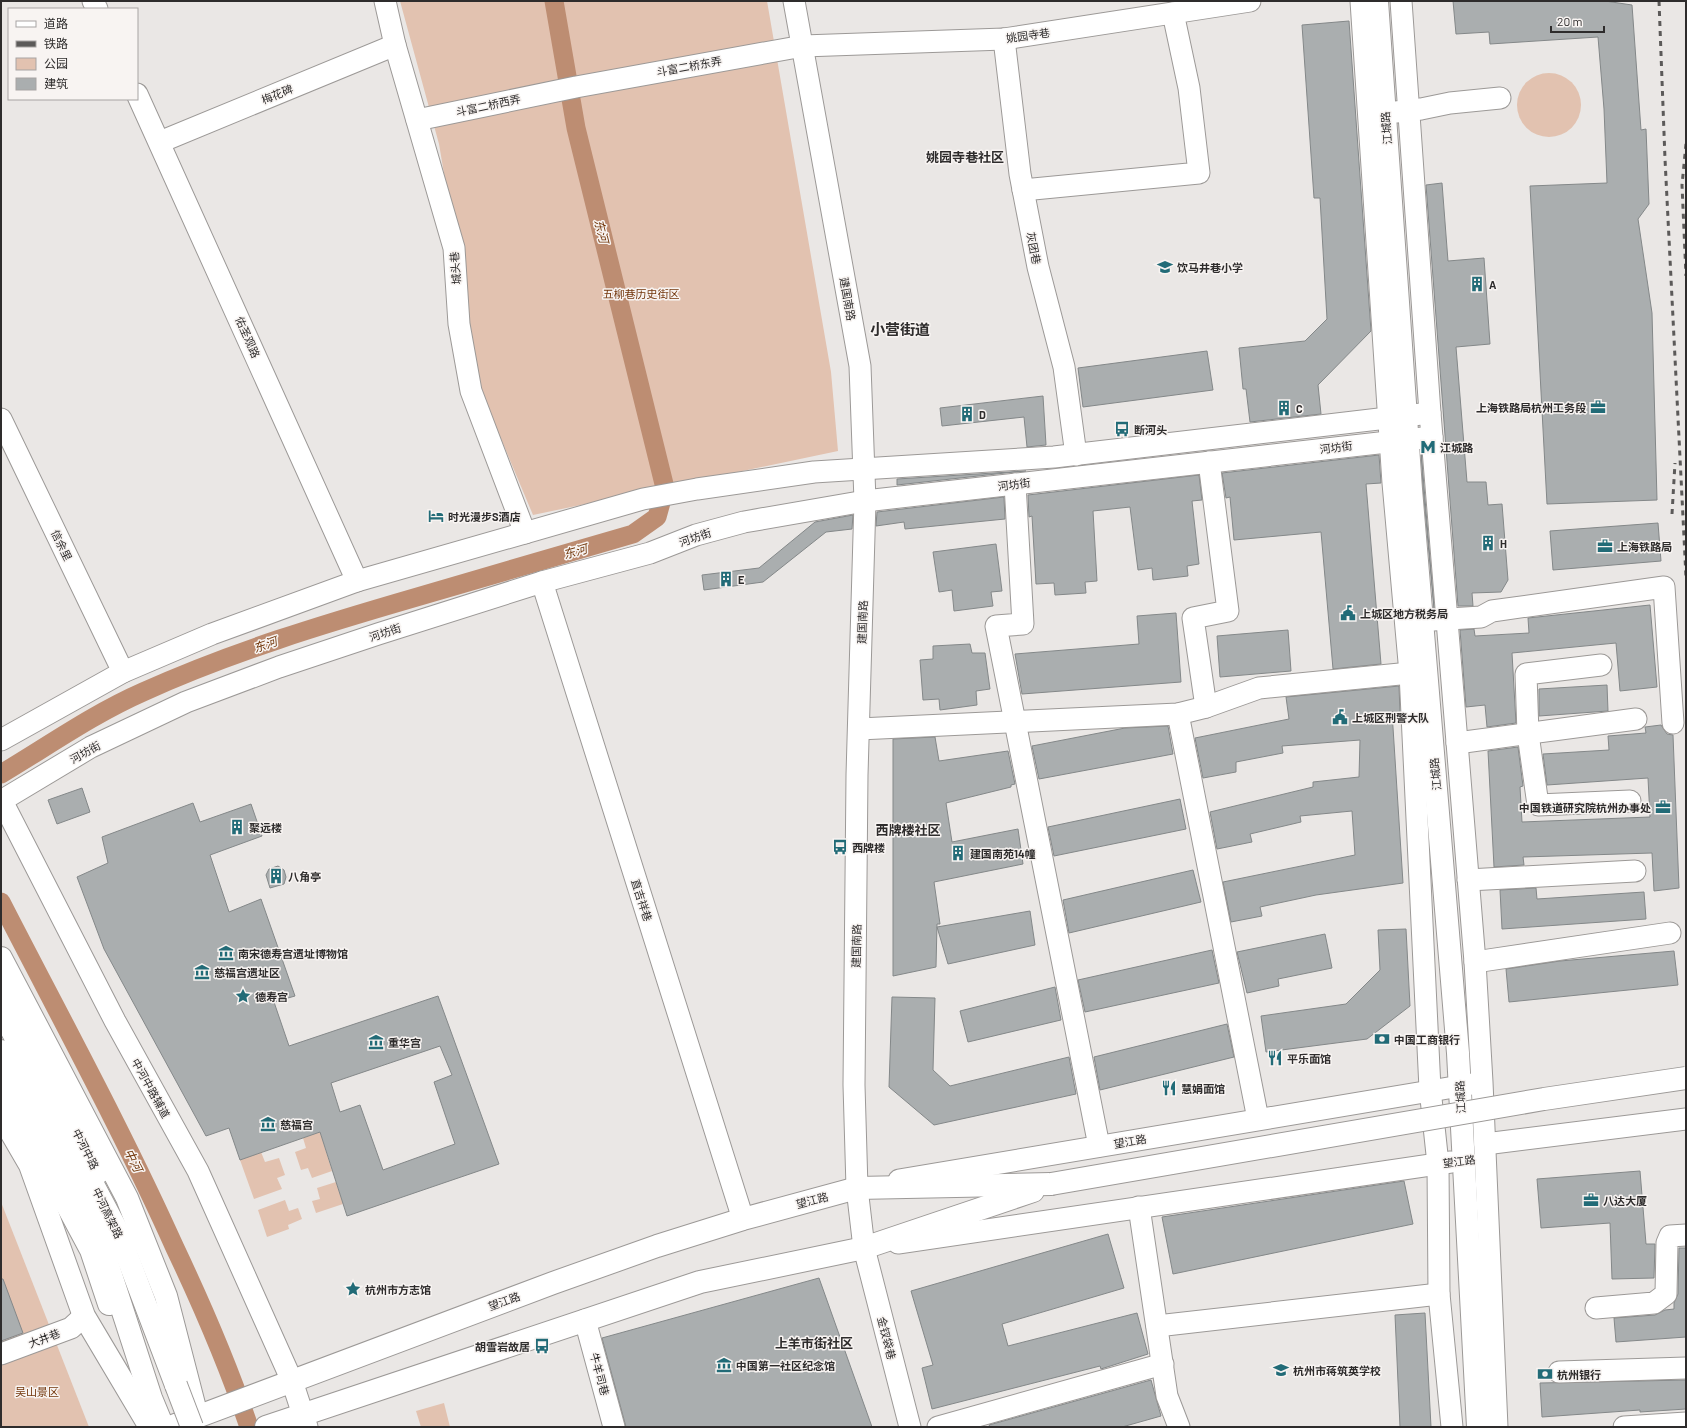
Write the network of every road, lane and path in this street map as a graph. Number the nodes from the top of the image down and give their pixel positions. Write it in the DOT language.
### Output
graph roads {
  1 [pos="385,1"];
  2 [pos="794,1"];
  3 [pos="1250,1"];
  4 [pos="1361,1"];
  5 [pos="1377,1"];
  6 [pos="1401,1"];
  7 [pos="1173,13"];
  8 [pos="1004,39"];
  9 [pos="395,45"];
  10 [pos="803,46"];
  11 [pos="567,88"];
  12 [pos="138,96"];
  13 [pos="1500,98"];
  14 [pos="1409,110"];
  15 [pos="1385,113"];
  16 [pos="417,120"];
  17 [pos="160,142"];
  18 [pos="1023,190"];
  19 [pos="1430,413"];
  20 [pos="1398,417"];
  21 [pos="1,419"];
  22 [pos="1432,437"];
  23 [pos="1399,440"];
  24 [pos="1076,455"];
  25 [pos="1209,462"];
  26 [pos="864,468"];
  27 [pos="1015,484"];
  28 [pos="865,502"];
  29 [pos="525,533"];
  30 [pos="357,581"];
  31 [pos="542,582"];
  32 [pos="1447,619"];
  33 [pos="1422,621"];
  34 [pos="1601,666"];
  35 [pos="123,672"];
  36 [pos="1410,673"];
  37 [pos="1206,707"];
  38 [pos="1178,714"];
  39 [pos="1636,719"];
  40 [pos="1014,721"];
  41 [pos="1673,723"];
  42 [pos="859,728"];
  43 [pos="1528,734"];
  44 [pos="1422,737"];
  45 [pos="1,740"];
  46 [pos="1457,743"];
  47 [pos="1,800"];
  48 [pos="1630,801"];
  49 [pos="1635,871"];
  50 [pos="1468,880"];
  51 [pos="1670,933"];
  52 [pos="1,958"];
  53 [pos="1475,962"];
  54 [pos="1,988"];
  55 [pos="1,1010"];
  56 [pos="1,1051"];
  57 [pos="1686,1078"];
  58 [pos="1,1082"];
  59 [pos="1482,1082"];
  60 [pos="1460,1085"];
  61 [pos="1430,1089"];
  62 [pos="1,1115"];
  63 [pos="1258,1119"];
  64 [pos="1686,1119"];
  65 [pos="1099,1146"];
  66 [pos="1485,1151"];
  67 [pos="1464,1160"];
  68 [pos="1438,1164"];
  69 [pos="1051,1184"];
  70 [pos="857,1188"];
  71 [pos="1139,1206"];
  72 [pos="743,1219"];
  73 [pos="1686,1235"];
  74 [pos="864,1248"];
  75 [pos="1439,1294"];
  76 [pos="1596,1308"];
  77 [pos="84,1316"];
  78 [pos="585,1320"];
  79 [pos="1157,1326"];
  80 [pos="1,1354"];
  81 [pos="1163,1364"];
  82 [pos="1686,1368"];
  83 [pos="1559,1372"];
  84 [pos="292,1381"];
  85 [pos="305,1420"];
  86 [pos="197,1423"];
  87 [pos="1686,1423"];
  88 [pos="151,1427"];
  89 [pos="163,1427"];
  90 [pos="170,1427"];
  91 [pos="266,1427"];
  92 [pos="614,1427"];
  93 [pos="910,1427"];
  94 [pos="938,1427"];
  95 [pos="1180,1427"];
  96 [pos="1452,1427"];
  97 [pos="1478,1427"];
  98 [pos="1497,1427"];
  99 [pos="1624,1427"];
  100 [pos="1627,1427"];
  1 -- 9 [label="street, 城头巷"];
  2 -- 10 [label="street, 建国南路"];
  3 -- 7 [label="street, 姚园寺巷"];
  4 -- 20 [label="street, 江城路"];
  5 -- 15 [label="main road, 江城路"];
  6 -- 14 [label="street, 江城路"];
  7 -- 8 [label="street, 姚园寺巷"];
  7 -- 18 [label="street"];
  8 -- 10 [label="street, 姚园寺巷"];
  8 -- 18 [label="street, 灰团巷"];
  9 -- 16 [label="street, 城头巷"];
  9 -- 17 [label="street, 梅花碑"];
  10 -- 11 [label="street, 斗富二桥东弄"];
  10 -- 26 [label="street, 建国南路"];
  11 -- 16 [label="street, 斗富二桥西弄"];
  12 -- 17 [label="street, 佑圣观路"];
  13 -- 14 [label="street"];
  14 -- 15 [label="street"];
  14 -- 19 [label="street, 江城路"];
  15 -- 20 [label="main road, 江城路"];
  16 -- 29 [label="street, 城头巷"];
  17 -- 30 [label="street, 佑圣观路"];
  18 -- 24 [label="street, 灰团巷"];
  19 -- 20 [label="street, 河坊街"];
  19 -- 22 [label="street, 江城路"];
  20 -- 23 [label="main road, 江城路"];
  20 -- 24 [label="street, 河坊街"];
  21 -- 35 [label="street, 信余里"];
  22 -- 23 [label="street, 河坊街"];
  22 -- 32 [label="street, 江城路"];
  23 -- 25 [label="street, 河坊街"];
  23 -- 33 [label="main road, 江城路"];
  23 -- 36 [label="street, 江城路"];
  24 -- 26 [label="street, 河坊街"];
  25 -- 27 [label="street, 河坊街"];
  25 -- 37 [label="street"];
  26 -- 28 [label="street, 建国南路"];
  26 -- 29 [label="street, 河坊街"];
  27 -- 28 [label="street, 河坊街"];
  27 -- 40 [label="street"];
  28 -- 31 [label="street, 河坊街"];
  28 -- 42 [label="street, 建国南路"];
  29 -- 30 [label="street, 河坊街"];
  30 -- 35 [label="street, 河坊街"];
  31 -- 47 [label="street, 河坊街"];
  31 -- 72 [label="street, 直吉祥巷"];
  32 -- 33 [label="street"];
  32 -- 41 [label="street"];
  32 -- 46 [label="street, 江城路"];
  33 -- 44 [label="main road, 江城路"];
  34 -- 43 [label="street"];
  35 -- 45 [label="street, 河坊街"];
  36 -- 37 [label="street"];
  36 -- 44 [label="street, 江城路"];
  37 -- 38 [label="street"];
  38 -- 40 [label="street"];
  38 -- 63 [label="street"];
  39 -- 43 [label="street"];
  40 -- 42 [label="street"];
  40 -- 65 [label="street"];
  42 -- 70 [label="street, 建国南路"];
  43 -- 46 [label="street"];
  43 -- 48 [label="street"];
  44 -- 60 [label="main road, 江城路"];
  44 -- 61 [label="street, 江城路"];
  46 -- 50 [label="street, 江城路"];
  47 -- 84 [label="street, 中河中路辅道"];
  49 -- 50 [label="street"];
  50 -- 53 [label="street, 江城路"];
  51 -- 53 [label="street"];
  52 -- 86 [label="main road"];
  53 -- 59 [label="street, 江城路"];
  54 -- 86 [label="main road, 中河中路"];
  55 -- 86 [label="main road, 中河高架路, bridge"];
  56 -- 89 [label="main road, 中河高架路"];
  57 -- 69 [label="main road, bridge"];
  58 -- 88 [label="main road"];
  59 -- 60 [label="street, 望江路"];
  59 -- 66 [label="street, 江城路"];
  60 -- 61 [label="street, 望江路"];
  60 -- 67 [label="main road, 江城路"];
  61 -- 63 [label="street, 望江路"];
  61 -- 68 [label="street, 江城路"];
  62 -- 77 [label="main road"];
  63 -- 65 [label="street, 望江路"];
  64 -- 66 [label="street, 望江路"];
  65 -- 70 [label="street, 望江路"];
  66 -- 67 [label="street, 望江路"];
  66 -- 98 [label="street, 江城路"];
  67 -- 68 [label="street, 望江路"];
  67 -- 97 [label="main road, 江城路"];
  68 -- 71 [label="street, 望江路"];
  68 -- 75 [label="street, 江城路"];
  69 -- 70 [label="main road"];
  69 -- 74 [label="main road"];
  70 -- 72 [label="main road, 望江路"];
  70 -- 74 [label="street, 建国南路"];
  71 -- 74 [label="street, 望江路"];
  71 -- 79 [label="street"];
  72 -- 84 [label="main road, 望江路"];
  73 -- 76 [label="street"];
  74 -- 78 [label="main road, 望江路"];
  74 -- 93 [label="street, 金钗袋巷"];
  75 -- 79 [label="street"];
  75 -- 96 [label="street, 江城路"];
  77 -- 80 [label="street, 大井巷"];
  77 -- 88 [label="main road"];
  78 -- 85 [label="main road, 望江路"];
  78 -- 92 [label="street, 牛羊司巷"];
  79 -- 81 [label="street"];
  81 -- 94 [label="street"];
  81 -- 95 [label="street"];
  82 -- 83 [label="street"];
  84 -- 85 [label="street, 中河中路辅道"];
  84 -- 86 [label="main road, 望江路"];
  85 -- 91 [label="main road, 望江路"];
  86 -- 90 [label="main road, 望江路"];
  87 -- 100 [label="street"];
  99 -- 100 [label="street"];
}
